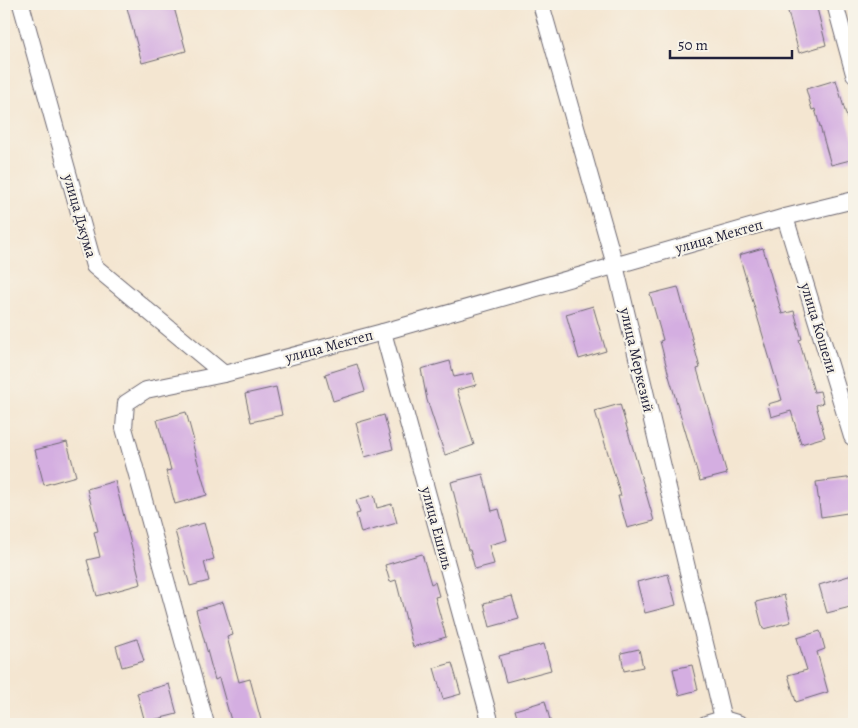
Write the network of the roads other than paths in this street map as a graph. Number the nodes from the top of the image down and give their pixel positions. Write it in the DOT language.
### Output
graph roads {
  1 [pos="21,4"];
  2 [pos="542,4"];
  3 [pos="835,4"];
  4 [pos="854,74"];
  5 [pos="854,200"];
  6 [pos="785,217"];
  7 [pos="615,265"];
  8 [pos="383,332"];
  9 [pos="224,374"];
  10 [pos="854,438"];
  11 [pos="723,719"];
  12 [pos="206,724"];
  13 [pos="491,724"];
  14 [pos="706,724"];
  15 [pos="740,724"];
  1 -- 9 [label="street, улица Джума"];
  2 -- 7 [label="street, улица Меркезий"];
  3 -- 4 [label="street"];
  5 -- 6 [label="street, улица Мектеп"];
  6 -- 7 [label="street, улица Мектеп"];
  6 -- 10 [label="street, улица Кошели"];
  7 -- 8 [label="street, улица Мектеп"];
  7 -- 11 [label="street, улица Меркезий"];
  8 -- 9 [label="street, улица Мектеп"];
  8 -- 13 [label="street, улица Ешиль"];
  9 -- 12 [label="street, улица Мектеп"];
  11 -- 14 [label="street"];
  11 -- 15 [label="street"];
}
